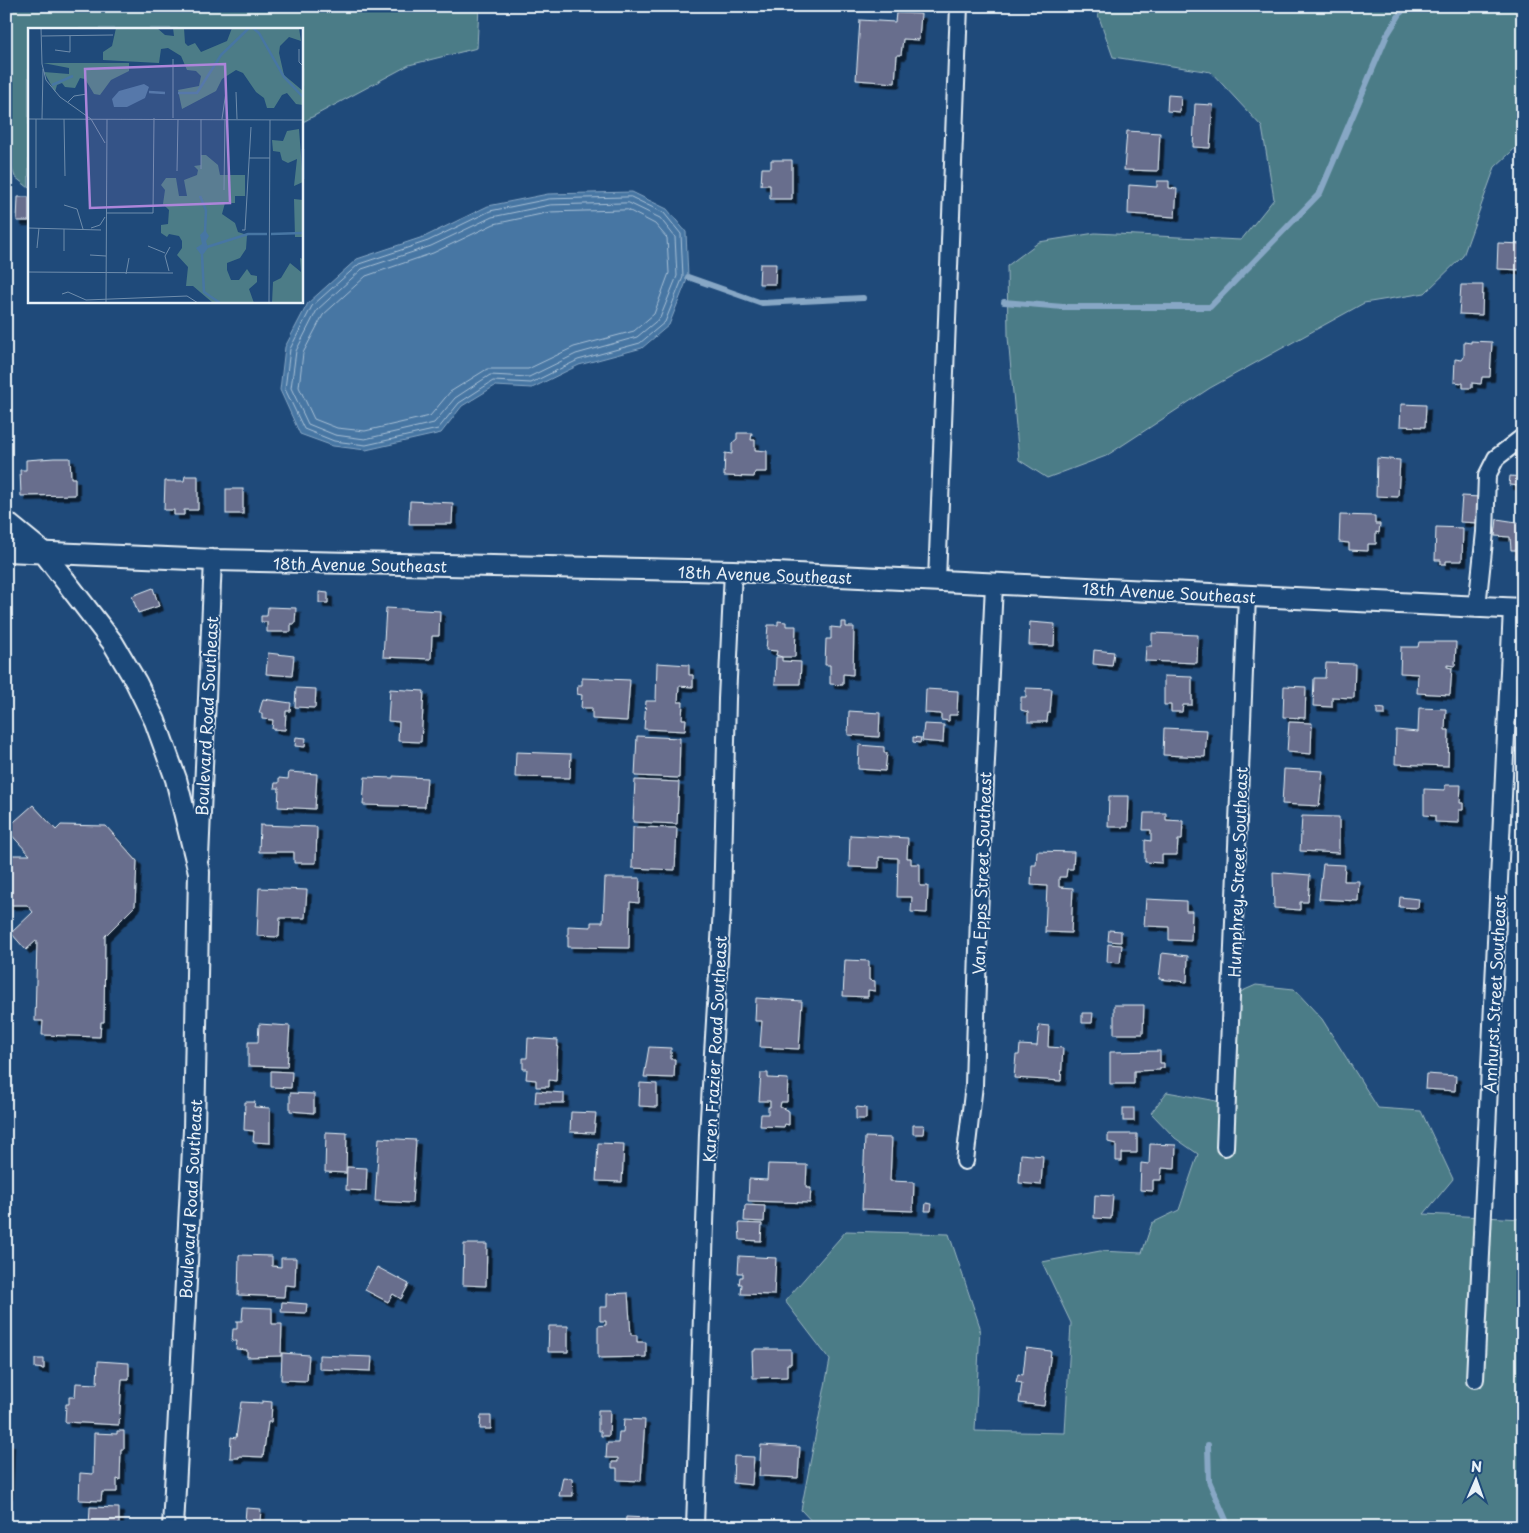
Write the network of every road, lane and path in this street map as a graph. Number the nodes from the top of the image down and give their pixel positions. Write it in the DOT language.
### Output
graph roads {
  1 [pos="959,6"];
  2 [pos="1523,437"];
  3 [pos="6,522"];
  4 [pos="6,551"];
  5 [pos="44,553"];
  6 [pos="213,560"];
  7 [pos="733,571"];
  8 [pos="937,580"];
  9 [pos="994,584"];
  10 [pos="1247,596"];
  11 [pos="1477,607"];
  12 [pos="1517,609"];
  13 [pos="199,872"];
  14 [pos="1225,1148"];
  15 [pos="965,1161"];
  16 [pos="1475,1379"];
  17 [pos="173,1527"];
  18 [pos="695,1527"];
  1 -- 8 [label="street"];
  2 -- 11 [label="street"];
  3 -- 5 [label="street, Boulevard Road Southeast"];
  4 -- 5 [label="street, 18th Avenue Southeast"];
  5 -- 6 [label="street, 18th Avenue Southeast"];
  5 -- 13 [label="street, Boulevard Road Southeast"];
  6 -- 7 [label="street, 18th Avenue Southeast"];
  6 -- 13 [label="street, Boulevard Road Southeast"];
  7 -- 8 [label="street, 18th Avenue Southeast"];
  7 -- 18 [label="street, Karen Frazier Road Southeast"];
  8 -- 9 [label="street, 18th Avenue Southeast"];
  9 -- 10 [label="street, 18th Avenue Southeast"];
  9 -- 15 [label="street, Van Epps Street Southeast"];
  10 -- 11 [label="street, 18th Avenue Southeast"];
  10 -- 14 [label="street, Humphrey Street Southeast"];
  11 -- 12 [label="street, 18th Avenue Southeast"];
  12 -- 16 [label="street, Amhurst Street Southeast"];
  13 -- 17 [label="street, Boulevard Road Southeast"];
}
